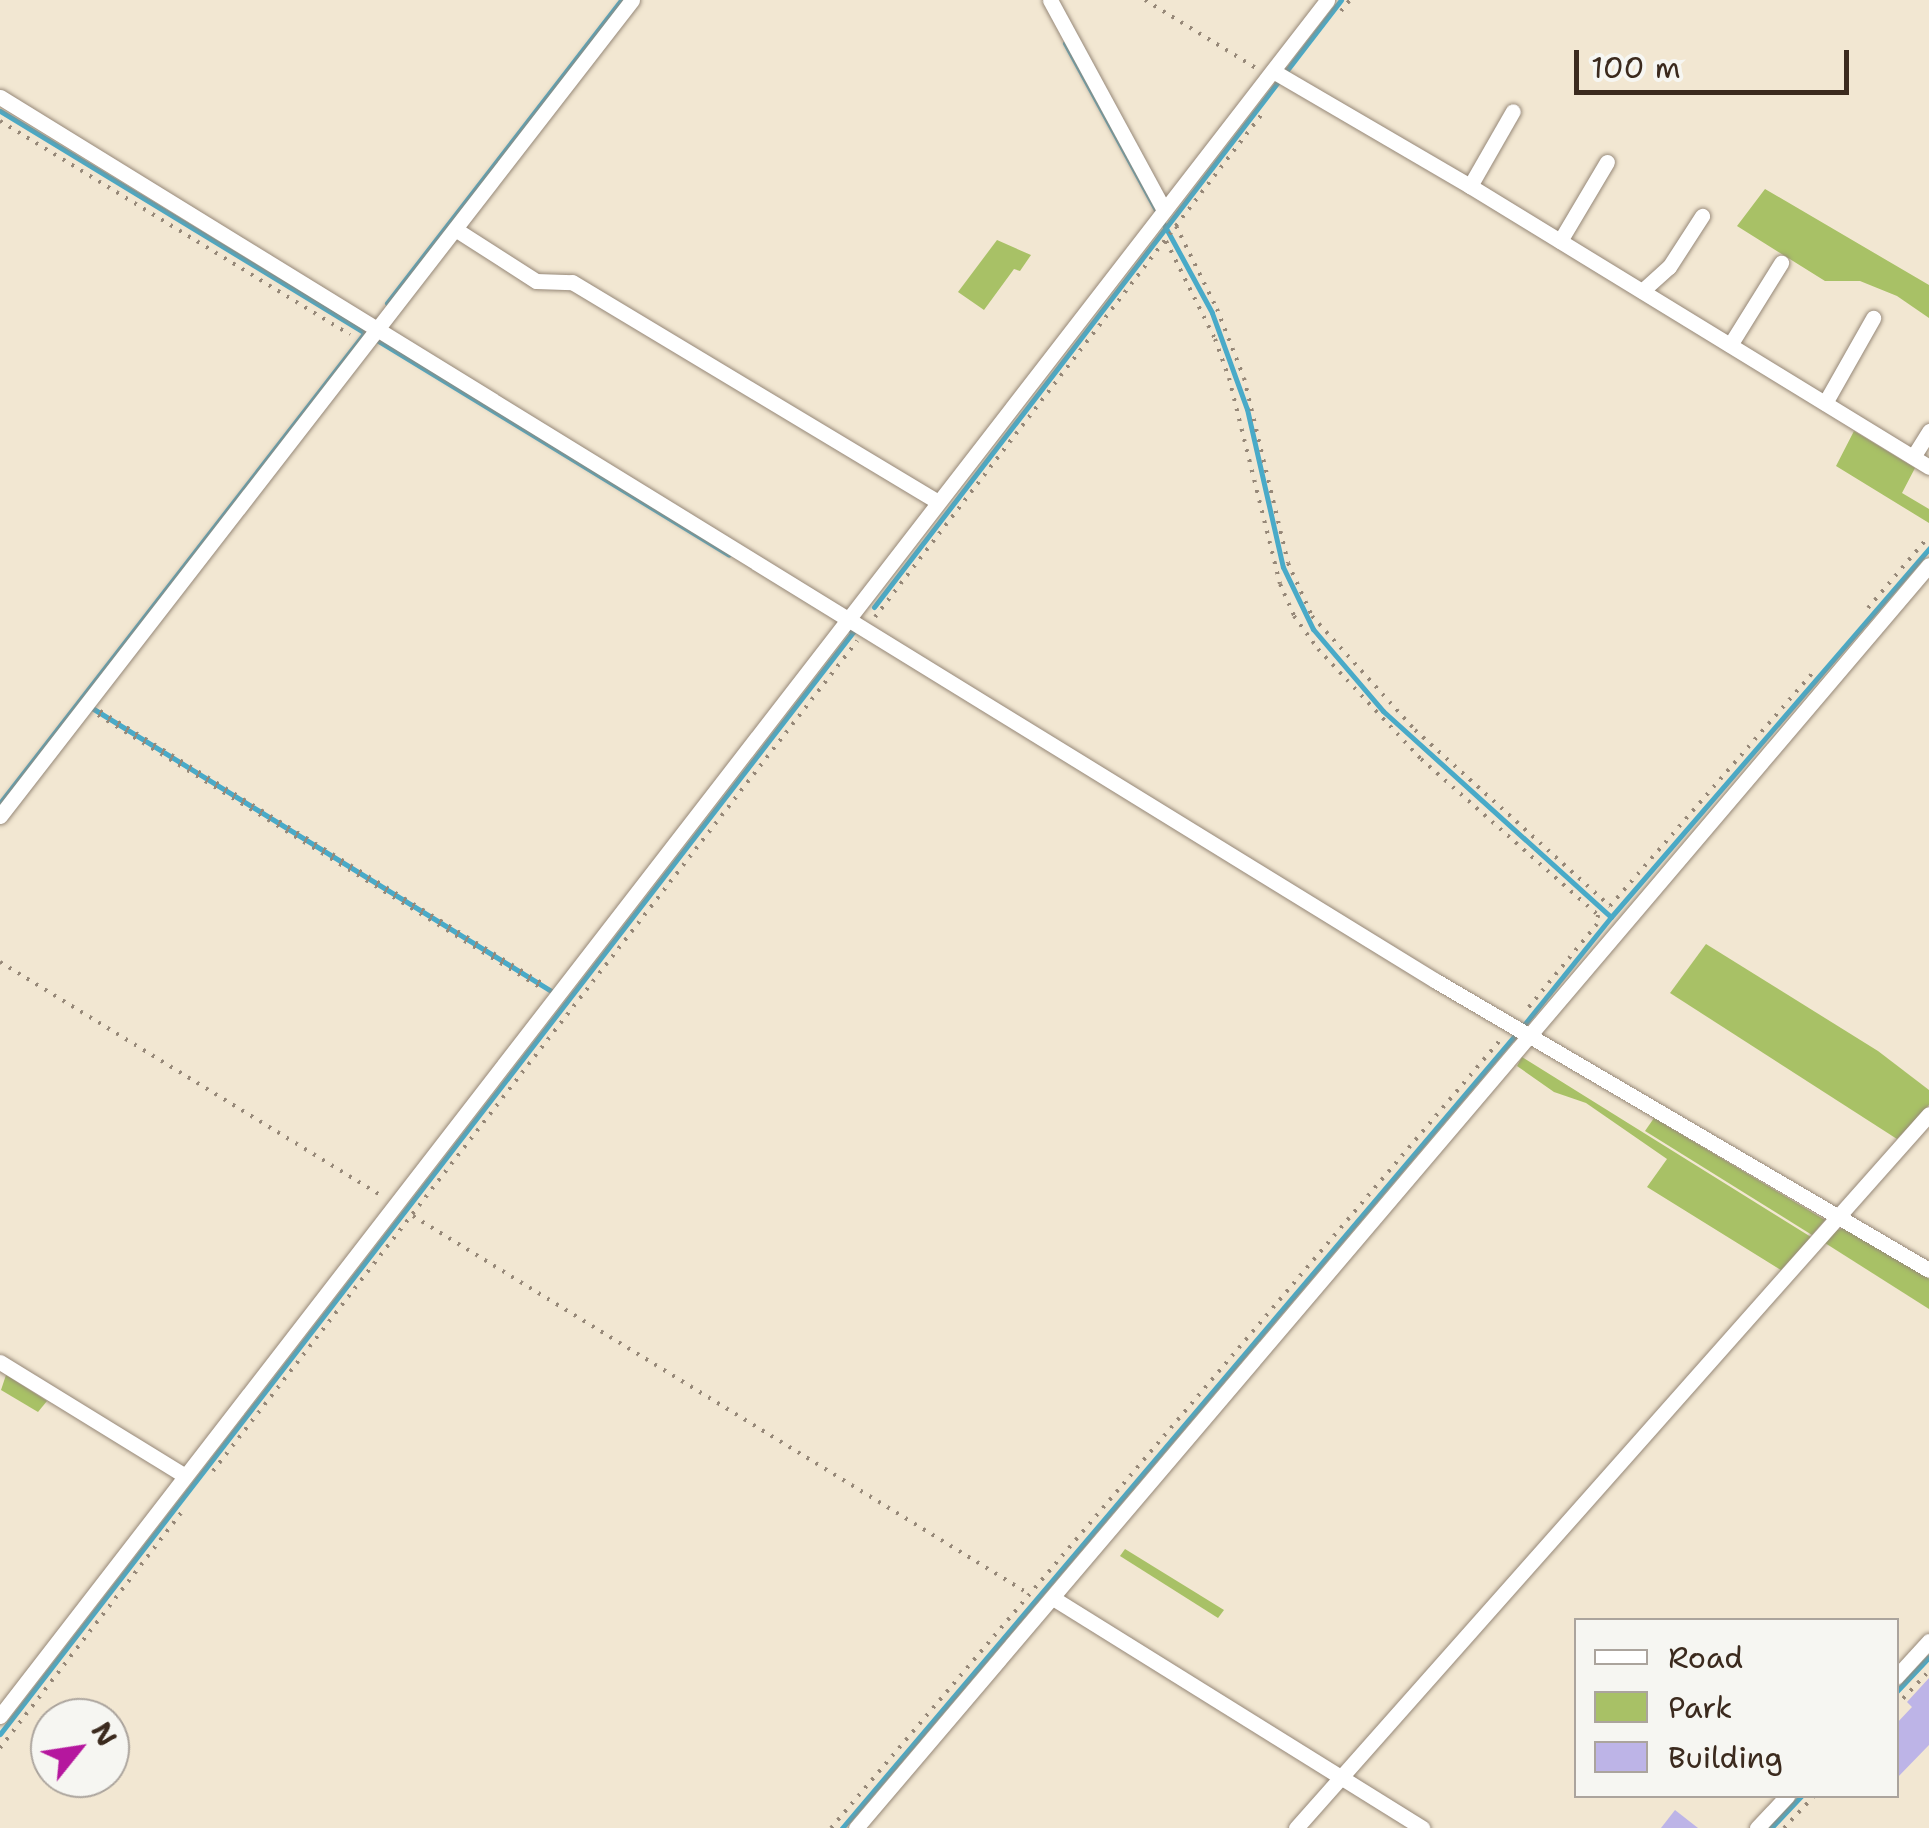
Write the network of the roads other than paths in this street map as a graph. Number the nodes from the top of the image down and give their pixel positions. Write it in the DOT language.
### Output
graph roads {
  1 [pos="632,0"];
  2 [pos="1050,0"];
  3 [pos="1327,0"];
  4 [pos="1276,75"];
  5 [pos="0,97"];
  6 [pos="1513,111"];
  7 [pos="1607,162"];
  8 [pos="1470,186"];
  9 [pos="1702,216"];
  10 [pos="1167,227"];
  11 [pos="455,229"];
  12 [pos="1560,241"];
  13 [pos="1780,263"];
  14 [pos="1642,291"];
  15 [pos="1873,318"];
  16 [pos="375,330"];
  17 [pos="1730,345"];
  18 [pos="1824,403"];
  19 [pos="1929,431"];
  20 [pos="1913,457"];
  21 [pos="1929,467"];
  22 [pos="938,502"];
  23 [pos="1929,565"];
  24 [pos="848,618"];
  25 [pos="0,816"];
  26 [pos="1520,1030"];
  27 [pos="1929,1114"];
  28 [pos="1838,1217"];
  29 [pos="1929,1270"];
  30 [pos="0,1362"];
  31 [pos="184,1475"];
  32 [pos="1053,1598"];
  33 [pos="1929,1641"];
  34 [pos="1899,1673"];
  35 [pos="0,1716"];
  36 [pos="1340,1778"];
  37 [pos="1785,1798"];
  38 [pos="856,1828"];
  39 [pos="1296,1828"];
  40 [pos="1422,1828"];
  41 [pos="1757,1828"];
  1 -- 11 [label="street"];
  2 -- 10 [label="street"];
  3 -- 4 [label="street"];
  4 -- 8 [label="street"];
  4 -- 10 [label="street"];
  5 -- 16 [label="street"];
  6 -- 8 [label="street"];
  7 -- 12 [label="street"];
  8 -- 12 [label="street"];
  9 -- 14 [label="street"];
  10 -- 22 [label="street"];
  11 -- 16 [label="street"];
  11 -- 22 [label="street"];
  12 -- 14 [label="street"];
  13 -- 17 [label="street"];
  14 -- 17 [label="street"];
  15 -- 18 [label="street"];
  16 -- 24 [label="street"];
  16 -- 25 [label="street"];
  17 -- 18 [label="street"];
  18 -- 20 [label="street"];
  19 -- 20 [label="street"];
  20 -- 21 [label="street"];
  22 -- 24 [label="street"];
  23 -- 26 [label="street"];
  24 -- 26 [label="street"];
  24 -- 31 [label="street"];
  26 -- 28 [label="street"];
  26 -- 32 [label="street"];
  27 -- 28 [label="street"];
  28 -- 29 [label="street"];
  28 -- 36 [label="street"];
  30 -- 31 [label="street"];
  31 -- 35 [label="street"];
  32 -- 36 [label="street"];
  32 -- 38 [label="street"];
  33 -- 34 [label="street"];
  36 -- 39 [label="street"];
  36 -- 40 [label="street"];
  37 -- 41 [label="street"];
}
